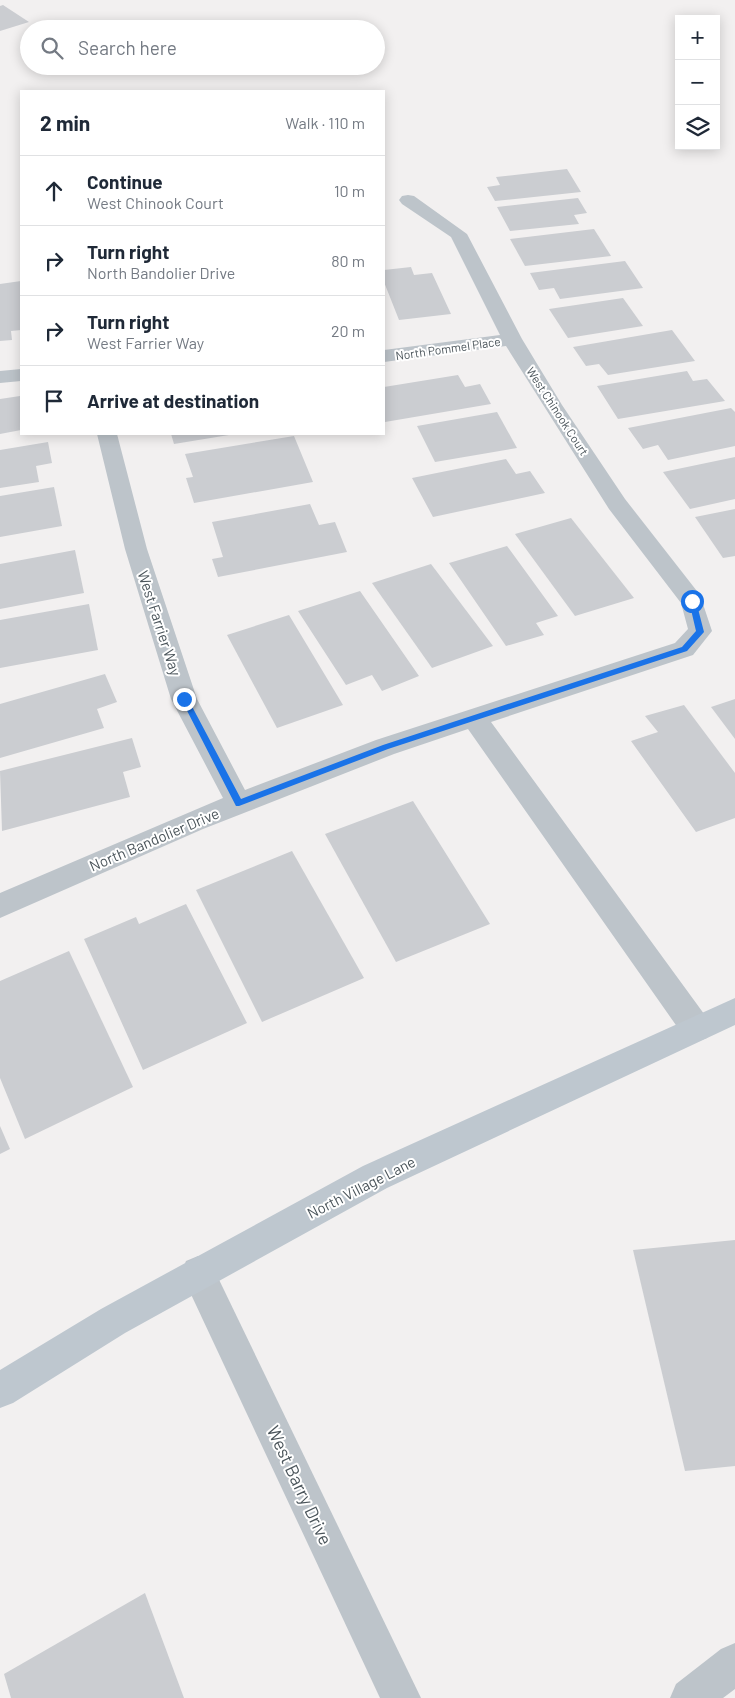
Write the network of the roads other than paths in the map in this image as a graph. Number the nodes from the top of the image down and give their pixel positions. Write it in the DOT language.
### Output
graph roads {
  1 [pos="408,200"];
  2 [pos="512,339"];
  3 [pos="385,356"];
  4 [pos="20,374"];
  5 [pos="0,377"];
  6 [pos="107,435"];
  7 [pos="700,632"];
  8 [pos="473,717"];
  9 [pos="239,803"];
  10 [pos="0,906"];
  11 [pos="735,1011"];
  12 [pos="696,1028"];
  13 [pos="198,1273"];
  14 [pos="0,1390"];
  15 [pos="735,1663"];
  16 [pos="401,1698"];
  17 [pos="690,1698"];
  1 -- 2 [label="street, West Chinook Court"];
  2 -- 3 [label="street, North Pommel Place"];
  2 -- 7 [label="street, West Chinook Court"];
  4 -- 5 [label="street"];
  6 -- 9 [label="street, West Farrier Way"];
  7 -- 8 [label="street, North Bandolier Drive"];
  8 -- 9 [label="street, North Bandolier Drive"];
  8 -- 12 [label="street"];
  9 -- 10 [label="street, North Bandolier Drive"];
  11 -- 12 [label="street, North Village Lane"];
  12 -- 13 [label="street, North Village Lane"];
  13 -- 14 [label="street, North Village Lane"];
  13 -- 16 [label="street, West Barry Drive"];
  15 -- 17 [label="street"];
}
